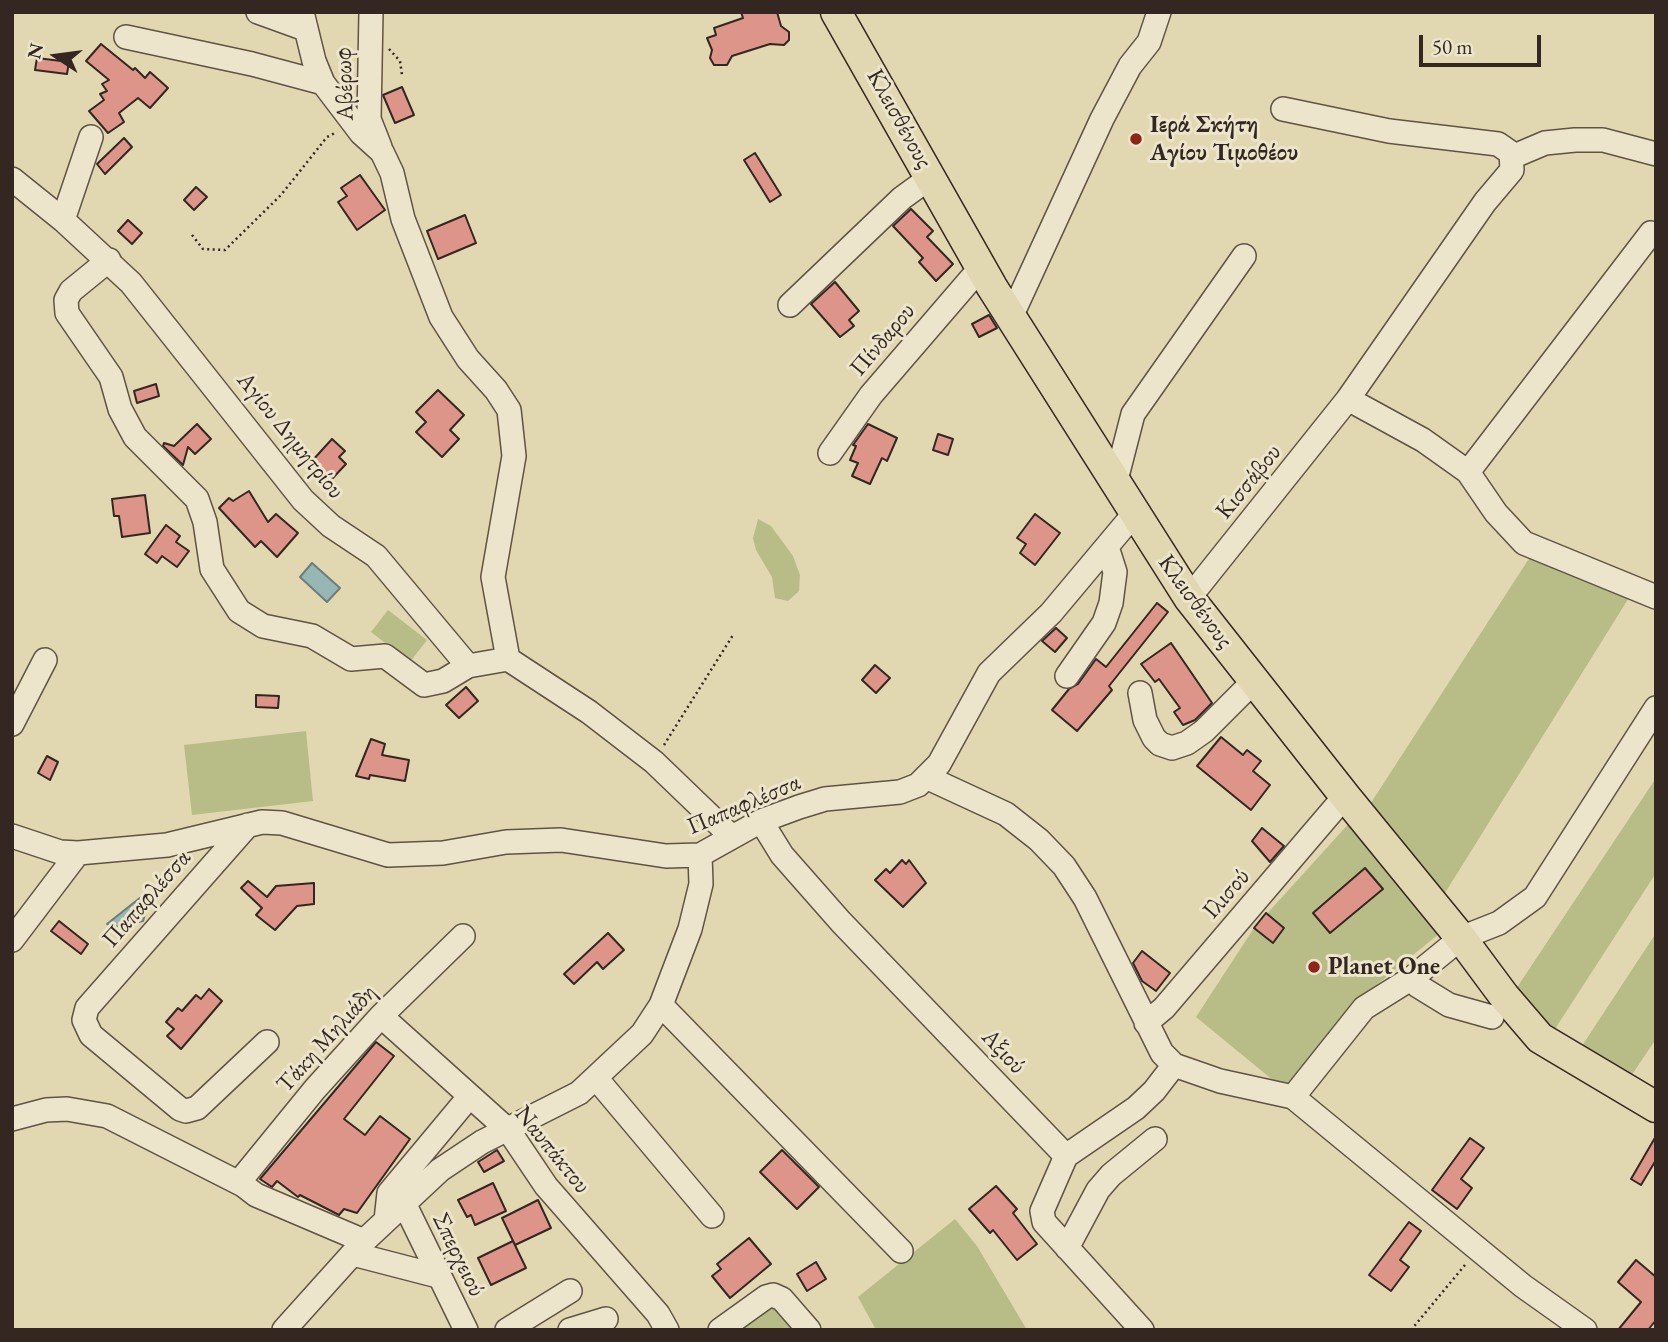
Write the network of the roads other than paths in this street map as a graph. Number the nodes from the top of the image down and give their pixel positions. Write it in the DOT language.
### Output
graph roads {
  1 [pos="258,12"];
  2 [pos="371,12"];
  3 [pos="836,12"];
  4 [pos="1159,12"];
  5 [pos="303,21"];
  6 [pos="127,37"];
  7 [pos="323,83"];
  8 [pos="1283,109"];
  9 [pos="91,137"];
  10 [pos="382,152"];
  11 [pos="1656,154"];
  12 [pos="1512,158"];
  13 [pos="931,177"];
  14 [pos="12,179"];
  15 [pos="63,220"];
  16 [pos="1651,233"];
  17 [pos="1244,256"];
  18 [pos="109,260"];
  19 [pos="982,266"];
  20 [pos="790,304"];
  21 [pos="1011,317"];
  22 [pos="1348,398"];
  23 [pos="830,453"];
  24 [pos="1468,472"];
  25 [pos="1115,484"];
  26 [pos="1134,514"];
  27 [pos="1107,547"];
  28 [pos="1656,597"];
  29 [pos="1189,598"];
  30 [pos="508,659"];
  31 [pos="45,660"];
  32 [pos="468,666"];
  33 [pos="1067,676"];
  34 [pos="1254,681"];
  35 [pos="1140,693"];
  36 [pos="1656,708"];
  37 [pos="12,724"];
  38 [pos="926,777"];
  39 [pos="1345,796"];
  40 [pos="761,821"];
  41 [pos="248,825"];
  42 [pos="12,836"];
  43 [pos="732,837"];
  44 [pos="78,853"];
  45 [pos="700,855"];
  46 [pos="463,936"];
  47 [pos="1461,938"];
  48 [pos="12,940"];
  49 [pos="1412,978"];
  50 [pos="661,1005"];
  51 [pos="381,1016"];
  52 [pos="1492,1017"];
  53 [pos="1146,1023"];
  54 [pos="267,1042"];
  55 [pos="1174,1065"];
  56 [pos="596,1078"];
  57 [pos="469,1097"];
  58 [pos="1293,1097"];
  59 [pos="1656,1107"];
  60 [pos="12,1119"];
  61 [pos="509,1131"];
  62 [pos="1155,1139"];
  63 [pos="1066,1156"];
  64 [pos="243,1185"];
  65 [pos="404,1203"];
  66 [pos="712,1216"];
  67 [pos="386,1220"];
  68 [pos="359,1248"];
  69 [pos="1067,1248"];
  70 [pos="901,1251"];
  71 [pos="438,1276"];
  72 [pos="570,1292"];
  73 [pos="606,1318"];
  74 [pos="284,1330"];
  75 [pos="466,1330"];
  76 [pos="507,1330"];
  77 [pos="570,1330"];
  78 [pos="667,1330"];
  79 [pos="720,1330"];
  80 [pos="809,1330"];
  81 [pos="1142,1330"];
  82 [pos="1585,1330"];
  1 -- 5 [label="street"];
  2 -- 10 [label="street, Αβέρωφ"];
  3 -- 13 [label="main road, Κλεισθένους"];
  4 -- 21 [label="street"];
  5 -- 7 [label="street"];
  6 -- 7 [label="street"];
  7 -- 10 [label="street"];
  8 -- 12 [label="street"];
  9 -- 15 [label="street"];
  10 -- 30 [label="street, Αβέρωφ"];
  11 -- 12 [label="street"];
  12 -- 22 [label="street, Κισσάβου"];
  13 -- 19 [label="main road, Κλεισθένους"];
  13 -- 20 [label="street"];
  14 -- 15 [label="street, Αγίου Δημητρίου"];
  15 -- 18 [label="street, Αγίου Δημητρίου"];
  16 -- 24 [label="street"];
  17 -- 25 [label="street"];
  18 -- 32 [label="street, Αγίου Δημητρίου"];
  18 -- 32 [label="street"];
  19 -- 21 [label="main road, Κλεισθένους"];
  19 -- 23 [label="street, Πίνδαρου"];
  21 -- 25 [label="main road, Κλεισθένους"];
  22 -- 24 [label="street"];
  22 -- 29 [label="street, Κισσάβου"];
  24 -- 28 [label="street"];
  25 -- 26 [label="main road, Κλεισθένους"];
  26 -- 27 [label="street, Παπαφλέσσα"];
  26 -- 29 [label="main road, Κλεισθένους"];
  27 -- 33 [label="street"];
  27 -- 38 [label="street, Παπαφλέσσα"];
  29 -- 34 [label="main road, Κλεισθένους"];
  30 -- 32 [label="street"];
  30 -- 43 [label="street"];
  31 -- 37 [label="street"];
  34 -- 35 [label="street"];
  34 -- 39 [label="main road, Κλεισθένους"];
  36 -- 47 [label="street"];
  38 -- 40 [label="street, Παπαφλέσσα"];
  38 -- 53 [label="street"];
  39 -- 47 [label="main road, Κλεισθένους"];
  39 -- 53 [label="street, Ιλισού"];
  40 -- 43 [label="street, Παπαφλέσσα"];
  40 -- 63 [label="street, Αξιού"];
  41 -- 44 [label="street, Παπαφλέσσα"];
  41 -- 45 [label="street, Παπαφλέσσα"];
  41 -- 54 [label="street, Παπαφλέσσα"];
  42 -- 44 [label="street, Παπαφλέσσα"];
  43 -- 45 [label="street, Παπαφλέσσα"];
  44 -- 48 [label="street"];
  45 -- 50 [label="street"];
  46 -- 51 [label="street, Τάκη Μηλιάδη"];
  47 -- 49 [label="street"];
  47 -- 59 [label="main road, Κλεισθένους"];
  49 -- 52 [label="street"];
  49 -- 58 [label="street"];
  50 -- 56 [label="street"];
  50 -- 70 [label="street"];
  51 -- 57 [label="street, Ναυπάκτου"];
  51 -- 64 [label="street, Τάκη Μηλιάδη"];
  53 -- 55 [label="street"];
  55 -- 58 [label="street"];
  55 -- 63 [label="street"];
  56 -- 61 [label="street"];
  56 -- 66 [label="street"];
  57 -- 61 [label="street, Ναυπάκτου"];
  57 -- 67 [label="street"];
  58 -- 82 [label="street"];
  60 -- 64 [label="street"];
  61 -- 65 [label="street"];
  61 -- 78 [label="street, Ναυπάκτου"];
  62 -- 69 [label="street"];
  63 -- 69 [label="street"];
  64 -- 68 [label="street"];
  65 -- 67 [label="street"];
  65 -- 71 [label="street, Σπερχειού"];
  67 -- 68 [label="street"];
  68 -- 71 [label="street"];
  68 -- 74 [label="street"];
  69 -- 81 [label="street"];
  71 -- 75 [label="street, Σπερχειού"];
  72 -- 76 [label="street"];
  73 -- 77 [label="street"];
  79 -- 80 [label="street"];
}
